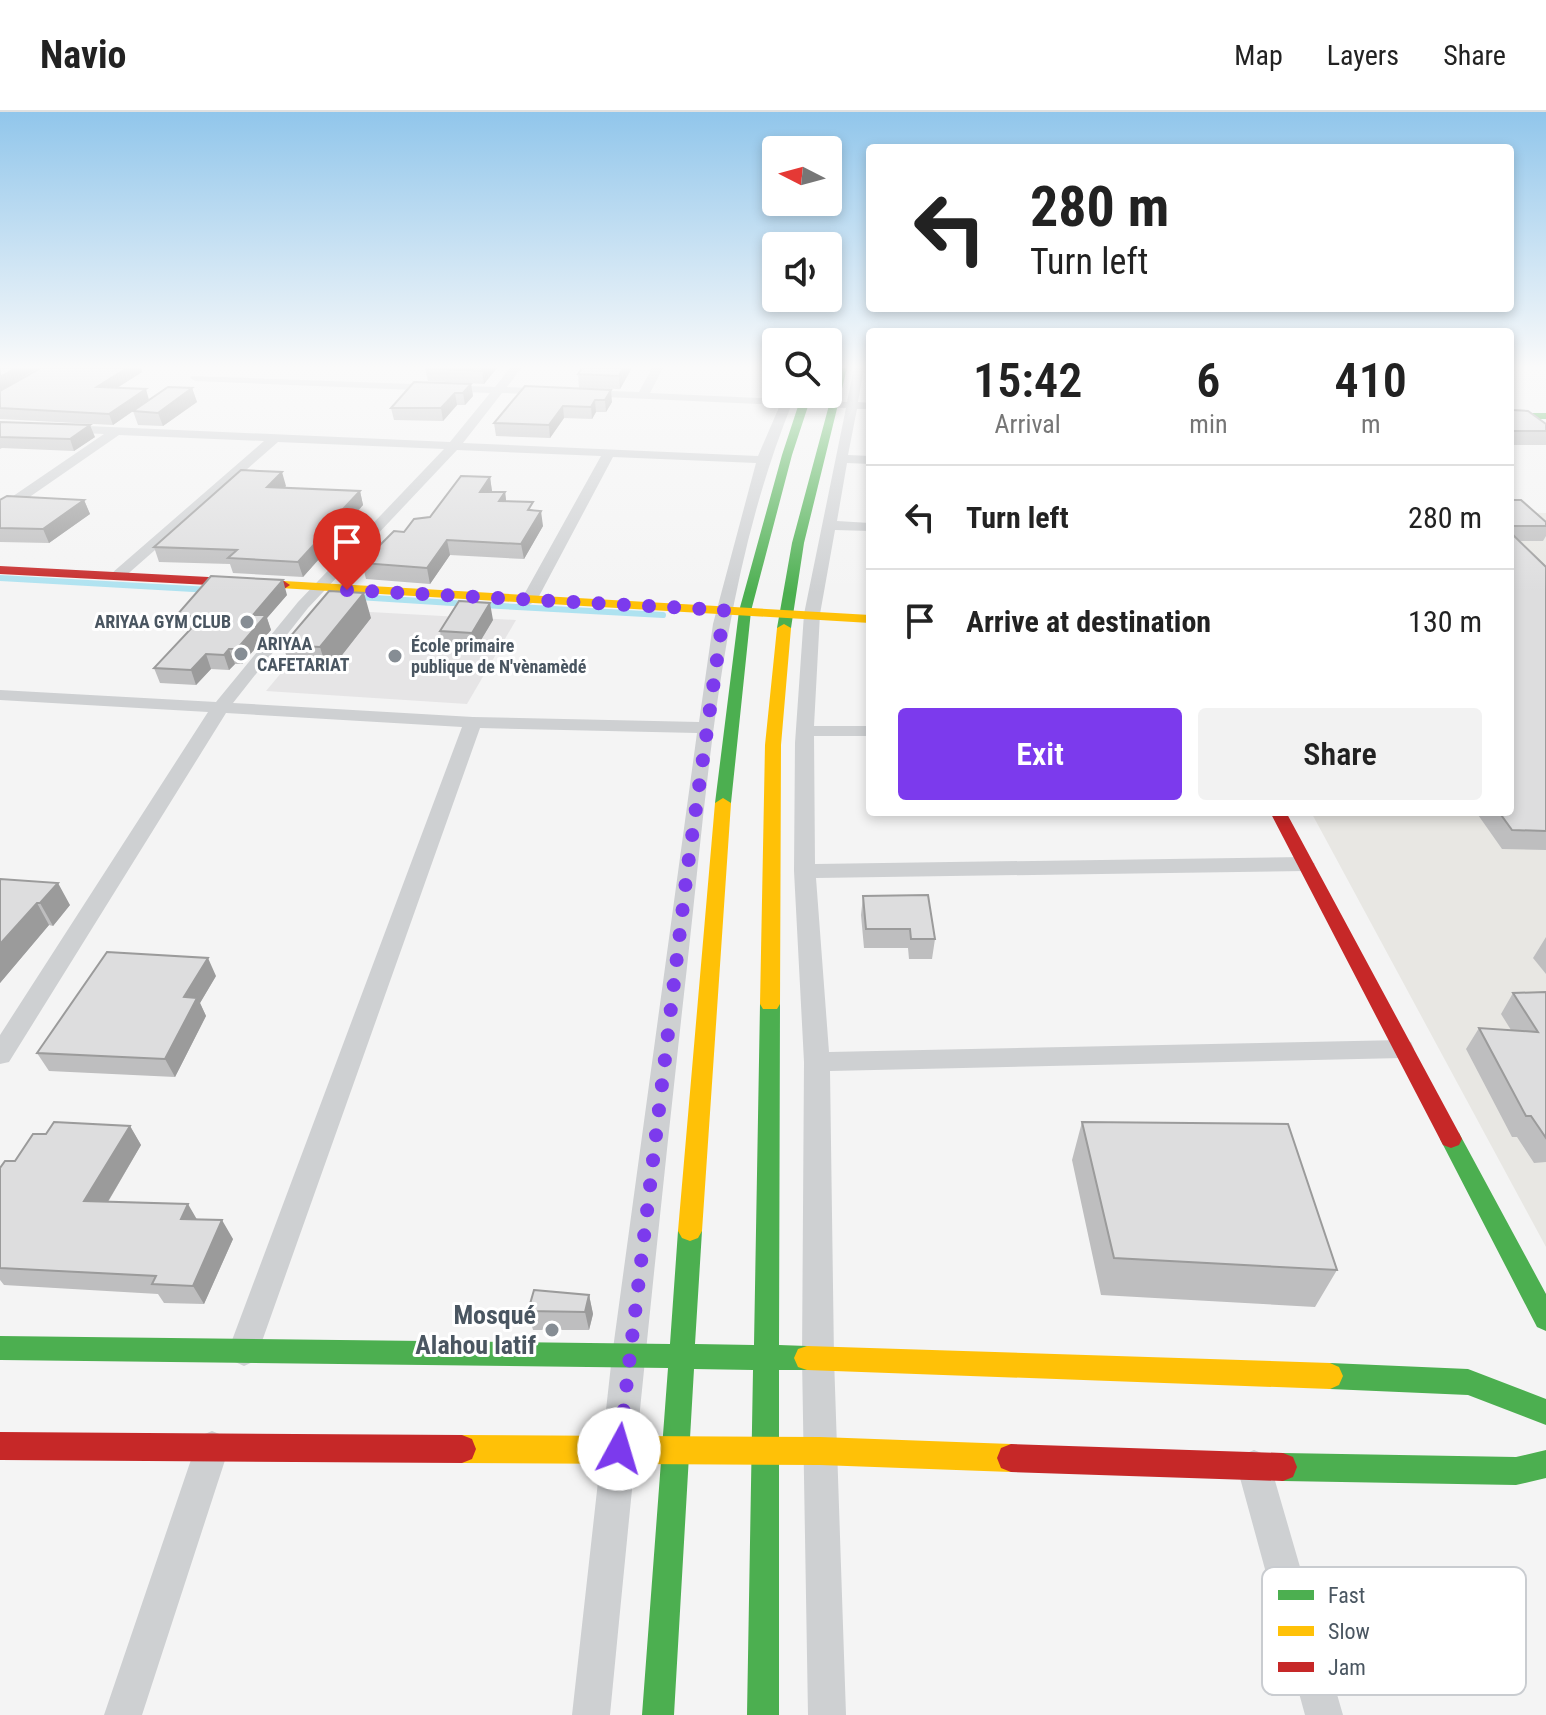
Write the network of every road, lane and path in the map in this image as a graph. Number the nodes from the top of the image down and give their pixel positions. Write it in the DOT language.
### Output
graph roads {
  1 [pos="99,443"];
  2 [pos="270,443"];
  3 [pos="358,443"];
  4 [pos="456,443"];
  5 [pos="772,443"];
  6 [pos="789,443"];
  7 [pos="830,443"];
  8 [pos="842,443"];
  9 [pos="454,446"];
  10 [pos="609,453"];
  11 [pos="842,459"];
  12 [pos="763,460"];
  13 [pos="866,460"];
  14 [pos="0,511"];
  15 [pos="827,525"];
  16 [pos="866,527"];
  17 [pos="0,570"];
  18 [pos="117,576"];
  19 [pos="0,587"];
  20 [pos="317,588"];
  21 [pos="529,600"];
  22 [pos="303,605"];
  23 [pos="733,617"];
  24 [pos="806,619"];
  25 [pos="866,619"];
  26 [pos="3,698"];
  27 [pos="220,708"];
  28 [pos="473,722"];
  29 [pos="706,728"];
  30 [pos="806,731"];
  31 [pos="866,731"];
  32 [pos="1280,816"];
  33 [pos="1305,864"];
  34 [pos="805,871"];
  35 [pos="1402,1049"];
  36 [pos="0,1055"];
  37 [pos="817,1062"];
  38 [pos="1546,1319"];
  39 [pos="0,1348"];
  40 [pos="244,1351"];
  41 [pos="628,1356"];
  42 [pos="680,1356"];
  43 [pos="766,1357"];
  44 [pos="818,1358"];
  45 [pos="1546,1412"];
  46 [pos="0,1446"];
  47 [pos="212,1448"];
  48 [pos="619,1449"];
  49 [pos="674,1451"];
  50 [pos="765,1451"];
  51 [pos="820,1451"];
  52 [pos="1546,1464"];
  53 [pos="1254,1467"];
  54 [pos="1282,1567"];
  55 [pos="1318,1695"];
  56 [pos="123,1715"];
  57 [pos="591,1715"];
  58 [pos="658,1715"];
  59 [pos="763,1715"];
  60 [pos="827,1715"];
  61 [pos="1324,1715"];
  1 -- 14 [label="street"];
  2 -- 18 [label="street"];
  3 -- 9 [label="street"];
  4 -- 9 [label="street"];
  5 -- 12 [label="street"];
  6 -- 23 [label="street"];
  7 -- 24 [label="street"];
  8 -- 11 [label="street"];
  9 -- 10 [label="street"];
  9 -- 20 [label="street"];
  10 -- 12 [label="street"];
  10 -- 21 [label="street"];
  11 -- 13 [label="street"];
  11 -- 15 [label="street"];
  12 -- 23 [label="street"];
  15 -- 16 [label="street"];
  15 -- 24 [label="street"];
  17 -- 18 [label="street"];
  18 -- 20 [label="street"];
  19 -- 22 [label="street"];
  20 -- 21 [label="street"];
  20 -- 22 [label="street"];
  21 -- 23 [label="street"];
  22 -- 23 [label="street"];
  22 -- 27 [label="street"];
  23 -- 24 [label="street"];
  23 -- 29 [label="street"];
  23 -- 42 [label="street"];
  24 -- 25 [label="street"];
  24 -- 30 [label="street"];
  24 -- 43 [label="street"];
  26 -- 27 [label="street"];
  27 -- 28 [label="street"];
  27 -- 36 [label="street"];
  28 -- 29 [label="street"];
  28 -- 40 [label="street"];
  29 -- 41 [label="street"];
  30 -- 31 [label="street"];
  30 -- 34 [label="street"];
  32 -- 33 [label="street"];
  33 -- 34 [label="street"];
  33 -- 35 [label="street"];
  34 -- 37 [label="street"];
  35 -- 37 [label="street"];
  35 -- 38 [label="street"];
  37 -- 44 [label="street"];
  39 -- 40 [label="street"];
  40 -- 41 [label="street"];
  41 -- 42 [label="street"];
  41 -- 48 [label="street"];
  42 -- 43 [label="street"];
  42 -- 49 [label="street"];
  43 -- 44 [label="street"];
  43 -- 50 [label="street"];
  44 -- 45 [label="street"];
  44 -- 51 [label="street"];
  46 -- 47 [label="street"];
  47 -- 48 [label="street"];
  47 -- 56 [label="street"];
  48 -- 49 [label="street"];
  48 -- 57 [label="street"];
  49 -- 50 [label="street"];
  49 -- 58 [label="street"];
  50 -- 51 [label="street"];
  50 -- 59 [label="street"];
  51 -- 53 [label="street"];
  51 -- 60 [label="street"];
  52 -- 53 [label="street"];
  53 -- 54 [label="street"];
  55 -- 61 [label="street"];
}
